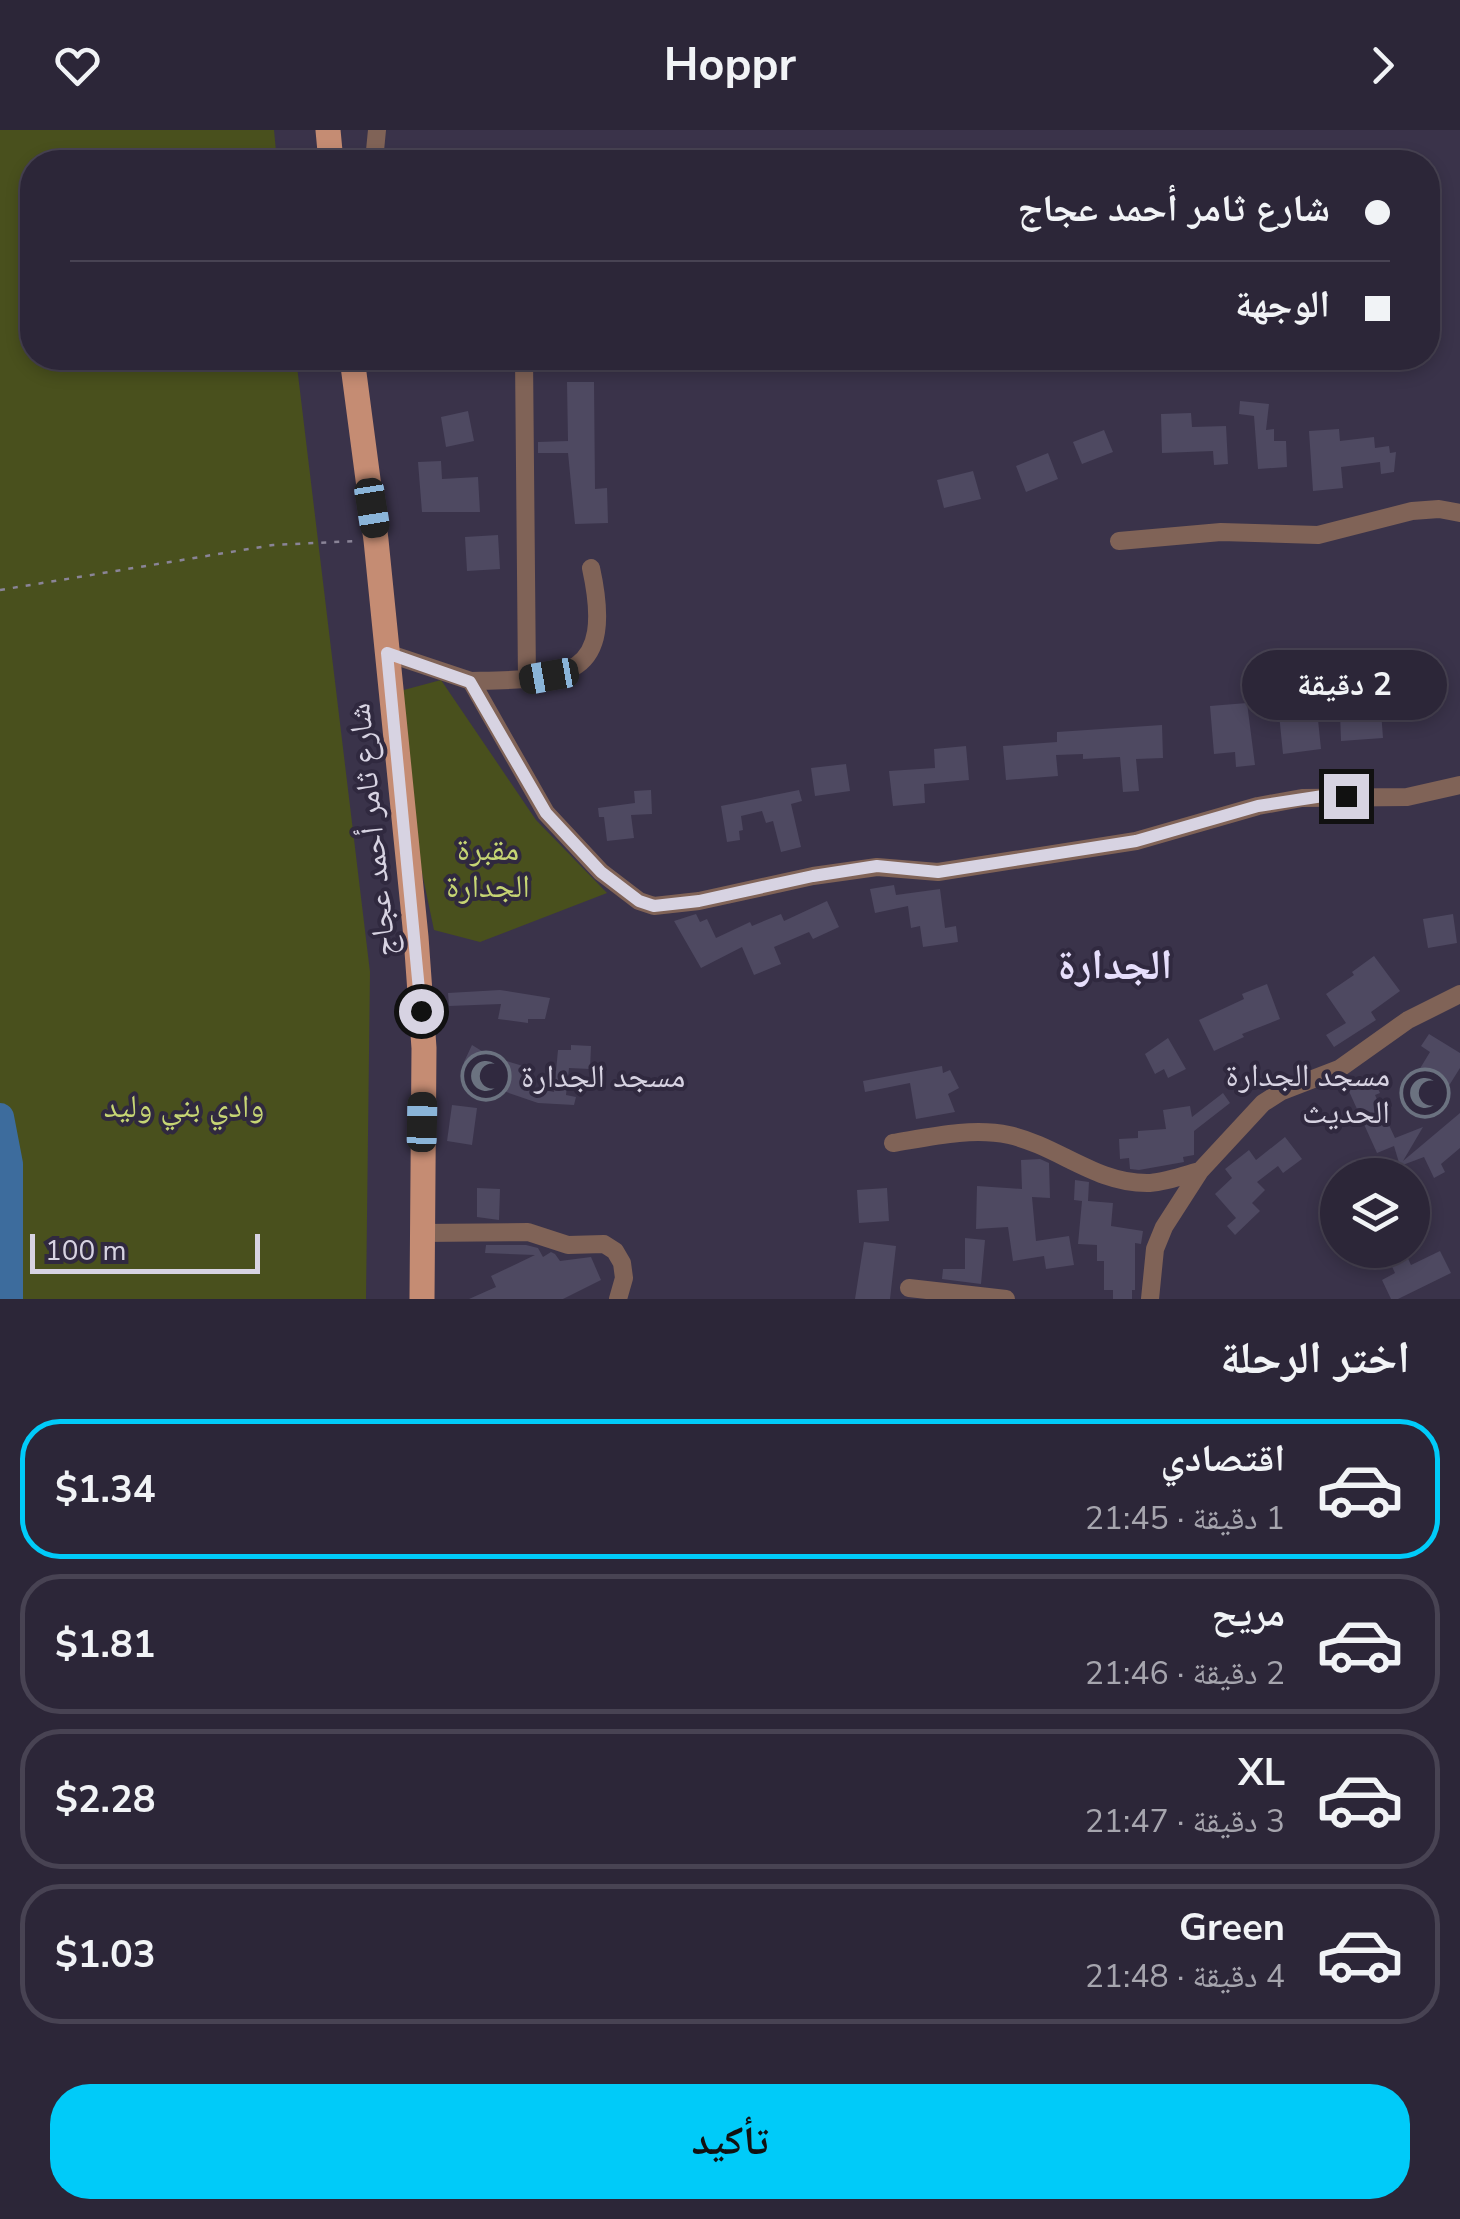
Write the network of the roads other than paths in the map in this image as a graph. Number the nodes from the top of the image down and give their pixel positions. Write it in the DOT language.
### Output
graph roads {
  1 [pos="354,370"];
  2 [pos="524,370"];
  3 [pos="1460,513"];
  4 [pos="1119,541"];
  5 [pos="591,568"];
  6 [pos="387,653"];
  7 [pos="527,680"];
  8 [pos="470,682"];
  9 [pos="1460,785"];
  10 [pos="1460,994"];
  11 [pos="893,1143"];
  12 [pos="1200,1171"];
  13 [pos="420,1233"];
  14 [pos="909,1288"];
  15 [pos="422,1299"];
  16 [pos="618,1299"];
  17 [pos="1006,1299"];
  18 [pos="1150,1299"];
  1 -- 6 [label="main road, شارع ثامر أحمد عجاج"];
  2 -- 7 [label="street"];
  3 -- 4 [label="street"];
  5 -- 7 [label="street"];
  6 -- 8 [label="street"];
  6 -- 13 [label="main road, شارع ثامر أحمد عجاج"];
  7 -- 8 [label="street"];
  8 -- 9 [label="street"];
  10 -- 12 [label="street"];
  11 -- 12 [label="street"];
  12 -- 18 [label="street"];
  13 -- 15 [label="main road, شارع ثامر أحمد عجاج"];
  13 -- 16 [label="street"];
  14 -- 17 [label="street"];
}
